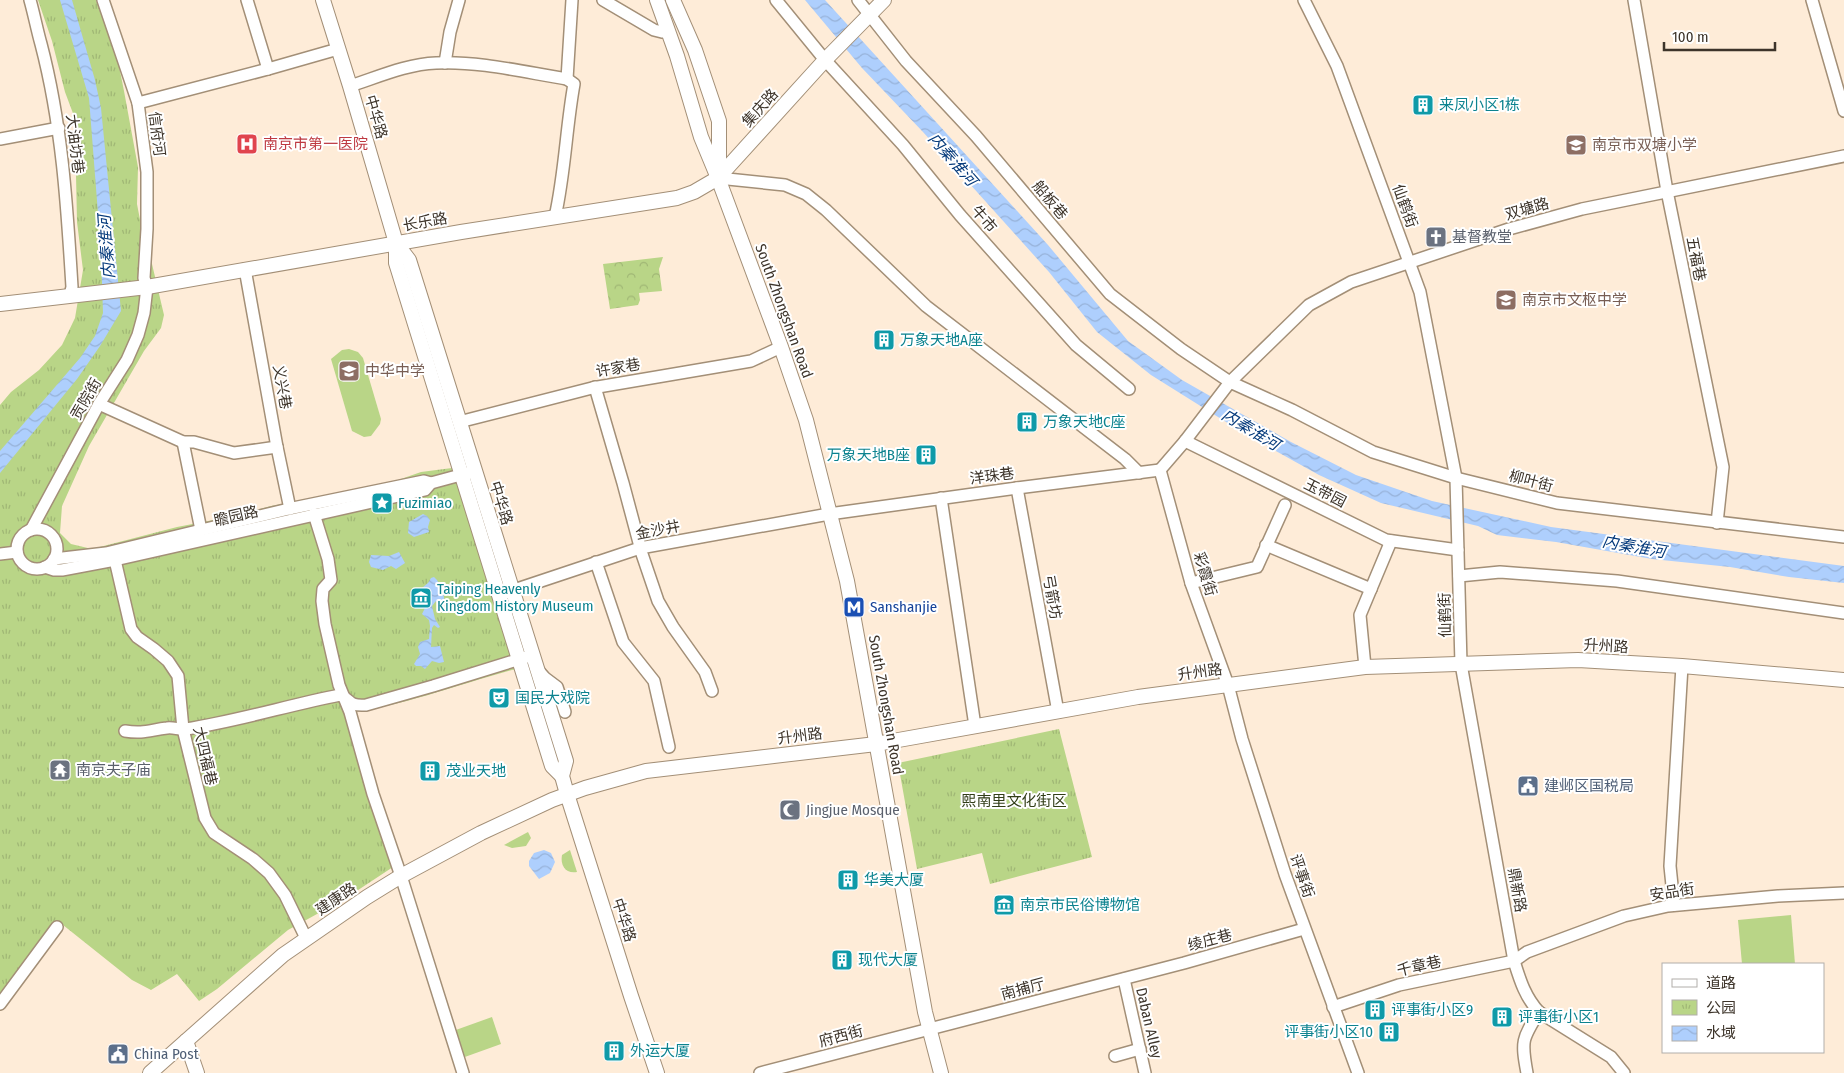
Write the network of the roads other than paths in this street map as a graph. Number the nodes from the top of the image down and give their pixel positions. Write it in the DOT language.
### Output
graph roads {
  1 [pos="30,0"];
  2 [pos="103,0"];
  3 [pos="247,0"];
  4 [pos="323,0"];
  5 [pos="459,0"];
  6 [pos="572,0"];
  7 [pos="603,0"];
  8 [pos="657,0"];
  9 [pos="673,0"];
  10 [pos="776,0"];
  11 [pos="858,0"];
  12 [pos="884,0"];
  13 [pos="1304,0"];
  14 [pos="1634,0"];
  15 [pos="1812,0"];
  16 [pos="864,20"];
  17 [pos="668,29"];
  18 [pos="338,49"];
  19 [pos="825,60"];
  20 [pos="445,63"];
  21 [pos="268,69"];
  22 [pos="566,79"];
  23 [pos="350,86"];
  24 [pos="1842,96"];
  25 [pos="138,103"];
  26 [pos="1844,111"];
  27 [pos="59,128"];
  28 [pos="0,139"];
  29 [pos="1844,156"];
  30 [pos="718,178"];
  31 [pos="1667,191"];
  32 [pos="555,217"];
  33 [pos="396,243"];
  34 [pos="1409,262"];
  35 [pos="246,270"];
  36 [pos="141,284"];
  37 [pos="74,295"];
  38 [pos="0,304"];
  39 [pos="781,347"];
  40 [pos="1229,383"];
  41 [pos="595,387"];
  42 [pos="1128,389"];
  43 [pos="99,404"];
  44 [pos="459,422"];
  45 [pos="1186,441"];
  46 [pos="183,442"];
  47 [pos="277,447"];
  48 [pos="1160,470"];
  49 [pos="474,471"];
  50 [pos="1139,473"];
  51 [pos="1456,478"];
  52 [pos="432,483"];
  53 [pos="1017,488"];
  54 [pos="941,498"];
  55 [pos="1285,505"];
  56 [pos="288,513"];
  57 [pos="314,514"];
  58 [pos="829,514"];
  59 [pos="1717,523"];
  60 [pos="31,530"];
  61 [pos="201,530"];
  62 [pos="1844,537"];
  63 [pos="1392,541"];
  64 [pos="1266,545"];
  65 [pos="640,548"];
  66 [pos="1458,550"];
  67 [pos="18,552"];
  68 [pos="0,554"];
  69 [pos="54,558"];
  70 [pos="115,560"];
  71 [pos="596,562"];
  72 [pos="46,567"];
  73 [pos="1459,576"];
  74 [pos="1191,582"];
  75 [pos="1371,589"];
  76 [pos="506,593"];
  77 [pos="1844,613"];
  78 [pos="534,655"];
  79 [pos="1461,664"];
  80 [pos="1682,666"];
  81 [pos="1365,668"];
  82 [pos="538,670"];
  83 [pos="1844,680"];
  84 [pos="1228,684"];
  85 [pos="712,691"];
  86 [pos="344,696"];
  87 [pos="565,712"];
  88 [pos="1058,712"];
  89 [pos="976,726"];
  90 [pos="183,729"];
  91 [pos="125,731"];
  92 [pos="876,744"];
  93 [pos="669,747"];
  94 [pos="562,776"];
  95 [pos="568,794"];
  96 [pos="401,876"];
  97 [pos="1844,893"];
  98 [pos="1674,905"];
  99 [pos="57,927"];
  100 [pos="1304,929"];
  101 [pos="306,938"];
  102 [pos="1514,961"];
  103 [pos="1124,979"];
  104 [pos="0,1004"];
  105 [pos="1333,1006"];
  106 [pos="1540,1012"];
  107 [pos="930,1029"];
  108 [pos="186,1041"];
  109 [pos="1140,1049"];
  110 [pos="1114,1056"];
  111 [pos="150,1073"];
  112 [pos="197,1073"];
  113 [pos="463,1073"];
  114 [pos="658,1073"];
  115 [pos="760,1073"];
  116 [pos="941,1073"];
  117 [pos="1145,1073"];
  118 [pos="1358,1073"];
  119 [pos="1527,1073"];
  120 [pos="1624,1073"];
  1 -- 27 [label="street, 大油坊巷"];
  2 -- 25 [label="street, 信府河"];
  3 -- 21 [label="street"];
  4 -- 18 [label="main road, 中华路"];
  5 -- 20 [label="street"];
  6 -- 22 [label="street"];
  7 -- 17 [label="street"];
  8 -- 17 [label="main road, South Zhongshan Road"];
  9 -- 30 [label="main road, South Zhongshan Road"];
  10 -- 19 [label="street, 牛市"];
  11 -- 16 [label="street, 船板巷"];
  12 -- 16 [label="main road, 集庆路"];
  13 -- 34 [label="street, 仙鹤街"];
  14 -- 31 [label="street, 五福巷"];
  15 -- 24 [label="street"];
  16 -- 19 [label="main road, 集庆路"];
  16 -- 40 [label="street, 船板巷"];
  17 -- 30 [label="main road, South Zhongshan Road"];
  18 -- 21 [label="street"];
  18 -- 23 [label="main road, 中华路"];
  19 -- 30 [label="main road, 集庆路"];
  19 -- 42 [label="street, 牛市"];
  20 -- 22 [label="street"];
  20 -- 23 [label="street"];
  21 -- 25 [label="street"];
  22 -- 32 [label="street"];
  23 -- 33 [label="main road, 中华路"];
  24 -- 26 [label="street"];
  25 -- 36 [label="street, 信府河"];
  27 -- 28 [label="street"];
  27 -- 37 [label="street, 大油坊巷"];
  29 -- 31 [label="street, 双塘路"];
  30 -- 32 [label="main road, 长乐路"];
  30 -- 39 [label="main road, South Zhongshan Road"];
  30 -- 50 [label="street"];
  31 -- 34 [label="street, 双塘路"];
  31 -- 59 [label="street, 五福巷"];
  32 -- 33 [label="main road, 长乐路"];
  33 -- 35 [label="main road, 长乐路"];
  33 -- 44 [label="main road, 中华路"];
  33 -- 76 [label="main road, 中华路"];
  34 -- 40 [label="street, 双塘路"];
  34 -- 51 [label="street, 仙鹤街"];
  35 -- 36 [label="main road, 长乐路"];
  35 -- 47 [label="street, 义兴巷"];
  36 -- 37 [label="main road, 长乐路"];
  36 -- 43 [label="street, 贡院街"];
  37 -- 38 [label="main road"];
  39 -- 41 [label="street, 许家巷"];
  39 -- 58 [label="main road, South Zhongshan Road"];
  40 -- 45 [label="street, 双塘路"];
  40 -- 51 [label="street, 柳叶街"];
  41 -- 44 [label="street, 许家巷"];
  41 -- 65 [label="street"];
  43 -- 46 [label="street"];
  43 -- 60 [label="street, 贡院街"];
  44 -- 49 [label="main road, 中华路"];
  45 -- 48 [label="street"];
  45 -- 63 [label="street, 玉带园"];
  46 -- 47 [label="street"];
  46 -- 61 [label="street"];
  47 -- 56 [label="street, 义兴巷"];
  48 -- 50 [label="street, 洋珠巷"];
  48 -- 74 [label="street, 彩霞街"];
  49 -- 52 [label="street, 瞻园路"];
  49 -- 76 [label="main road, 中华路"];
  50 -- 53 [label="street, 洋珠巷"];
  51 -- 59 [label="street, 柳叶街"];
  51 -- 66 [label="street, 仙鹤街"];
  52 -- 56 [label="street, 瞻园路"];
  52 -- 57 [label="street, 瞻园路"];
  53 -- 54 [label="street, 洋珠巷"];
  53 -- 88 [label="street, 弓箭坊"];
  54 -- 58 [label="street, 洋珠巷"];
  54 -- 89 [label="street"];
  55 -- 64 [label="street"];
  56 -- 57 [label="street, 瞻园路"];
  56 -- 61 [label="street, 瞻园路"];
  56 -- 70 [label="street, 瞻园路"];
  57 -- 86 [label="street"];
  58 -- 65 [label="street, 金沙井"];
  58 -- 92 [label="main road, South Zhongshan Road"];
  59 -- 62 [label="street, 柳叶街"];
  60 -- 67 [label="street"];
  60 -- 69 [label="street"];
  61 -- 69 [label="street, 瞻园路"];
  63 -- 66 [label="street, 玉带园"];
  63 -- 75 [label="street"];
  64 -- 74 [label="street"];
  64 -- 75 [label="street"];
  65 -- 71 [label="street, 金沙井"];
  65 -- 85 [label="street"];
  66 -- 73 [label="street, 仙鹤街"];
  67 -- 68 [label="street"];
  67 -- 72 [label="street"];
  69 -- 72 [label="street"];
  70 -- 72 [label="street, 瞻园路"];
  70 -- 90 [label="street, 大四福巷"];
  71 -- 76 [label="street, 金沙井"];
  71 -- 93 [label="street"];
  73 -- 77 [label="street"];
  73 -- 79 [label="street, 仙鹤街"];
  74 -- 84 [label="street, 彩霞街"];
  75 -- 81 [label="street"];
  76 -- 78 [label="main road, 中华路"];
  76 -- 94 [label="main road, 中华路"];
  78 -- 82 [label="main road, 中华路"];
  78 -- 86 [label="street"];
  79 -- 80 [label="main road, 升州路"];
  79 -- 81 [label="main road, 升州路"];
  79 -- 102 [label="street, 鼎新路"];
  80 -- 83 [label="main road, 升州路"];
  80 -- 98 [label="street"];
  81 -- 84 [label="main road, 升州路"];
  82 -- 87 [label="street"];
  82 -- 94 [label="main road, 中华路"];
  84 -- 88 [label="main road, 升州路"];
  84 -- 100 [label="street, 评事街"];
  86 -- 90 [label="street"];
  86 -- 96 [label="street"];
  88 -- 89 [label="main road, 升州路"];
  89 -- 92 [label="main road, 升州路"];
  90 -- 91 [label="street"];
  90 -- 101 [label="street, 大四福巷"];
  92 -- 95 [label="main road, 升州路"];
  92 -- 107 [label="main road, South Zhongshan Road"];
  94 -- 95 [label="main road, 中华路"];
  95 -- 96 [label="main road, 建康路"];
  95 -- 114 [label="main road, 中华路"];
  96 -- 101 [label="main road, 建康路"];
  96 -- 113 [label="street"];
  97 -- 98 [label="street, 安品街"];
  98 -- 102 [label="street, 安品街"];
  99 -- 104 [label="street"];
  100 -- 103 [label="street, 绫庄巷"];
  100 -- 105 [label="street, 评事街"];
  101 -- 108 [label="main road, 建康路"];
  102 -- 105 [label="street, 千章巷"];
  102 -- 106 [label="street, 鼎新路"];
  103 -- 107 [label="street, 南捕厅"];
  103 -- 109 [label="street, Daban Alley"];
  105 -- 118 [label="street, 评事街"];
  106 -- 119 [label="street"];
  106 -- 120 [label="street, 鼎新路"];
  107 -- 115 [label="street, 府西街"];
  107 -- 116 [label="main road, South Zhongshan Road"];
  108 -- 111 [label="main road, 建康路"];
  108 -- 112 [label="main road"];
  109 -- 110 [label="street"];
  109 -- 117 [label="street, Daban Alley"];
}
